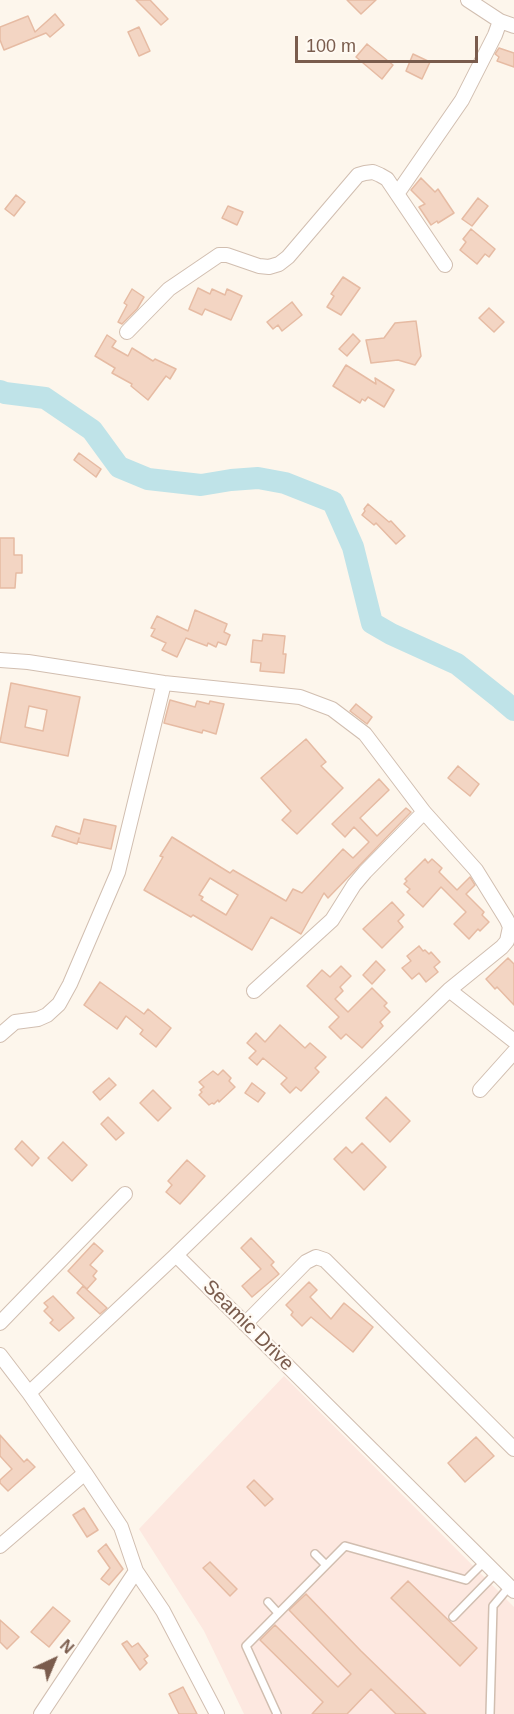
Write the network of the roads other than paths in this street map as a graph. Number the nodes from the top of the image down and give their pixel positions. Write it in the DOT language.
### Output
graph roads {
  1 [pos="468,0"];
  2 [pos="500,21"];
  3 [pos="514,26"];
  4 [pos="397,194"];
  5 [pos="445,266"];
  6 [pos="127,332"];
  7 [pos="0,660"];
  8 [pos="164,683"];
  9 [pos="424,812"];
  10 [pos="510,944"];
  11 [pos="449,990"];
  12 [pos="254,991"];
  13 [pos="0,1035"];
  14 [pos="514,1041"];
  15 [pos="514,1052"];
  16 [pos="480,1090"];
  17 [pos="125,1194"];
  18 [pos="176,1255"];
  19 [pos="0,1323"];
  20 [pos="245,1324"];
  21 [pos="0,1355"];
  22 [pos="30,1393"];
  23 [pos="514,1449"];
  24 [pos="85,1473"];
  25 [pos="0,1546"];
  26 [pos="315,1554"];
  27 [pos="484,1562"];
  28 [pos="326,1565"];
  29 [pos="136,1571"];
  30 [pos="495,1575"];
  31 [pos="511,1589"];
  32 [pos="268,1602"];
  33 [pos="278,1613"];
  34 [pos="453,1617"];
  35 [pos="41,1714"];
  36 [pos="217,1714"];
  37 [pos="277,1714"];
  38 [pos="490,1714"];
  1 -- 2 [label="street"];
  2 -- 3 [label="street"];
  2 -- 4 [label="street"];
  4 -- 5 [label="street"];
  4 -- 6 [label="street"];
  7 -- 8 [label="street"];
  8 -- 9 [label="street"];
  8 -- 13 [label="street"];
  9 -- 10 [label="street"];
  9 -- 12 [label="street"];
  10 -- 11 [label="street"];
  11 -- 14 [label="street"];
  11 -- 18 [label="street"];
  15 -- 16 [label="street"];
  17 -- 19 [label="street"];
  18 -- 20 [label="street, Seamic Drive"];
  18 -- 22 [label="street"];
  20 -- 23 [label="street"];
  20 -- 27 [label="street, Seamic Drive"];
  21 -- 22 [label="street"];
  22 -- 24 [label="street"];
  24 -- 25 [label="street"];
  24 -- 29 [label="street"];
  26 -- 28 [label="lane"];
  27 -- 28 [label="lane"];
  27 -- 30 [label="street, Seamic Drive"];
  28 -- 33 [label="lane"];
  29 -- 35 [label="street"];
  29 -- 36 [label="street"];
  30 -- 31 [label="street, Seamic Drive"];
  30 -- 34 [label="lane"];
  31 -- 38 [label="lane"];
  32 -- 33 [label="lane"];
  33 -- 37 [label="lane"];
}
